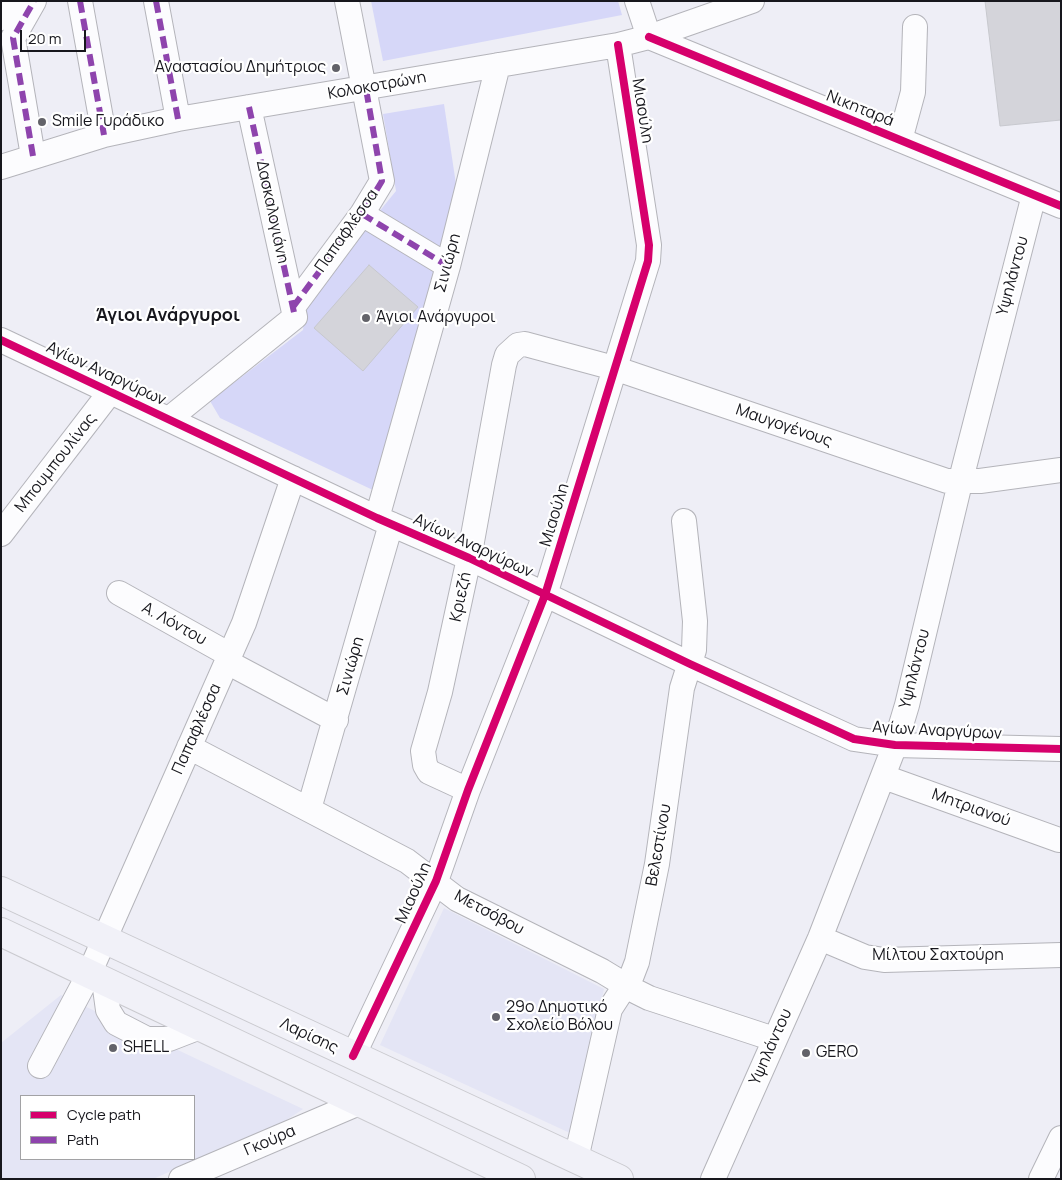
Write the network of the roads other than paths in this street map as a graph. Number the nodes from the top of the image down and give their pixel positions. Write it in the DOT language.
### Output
graph roads {
  1 [pos="10,1"];
  2 [pos="34,1"];
  3 [pos="80,1"];
  4 [pos="156,1"];
  5 [pos="347,1"];
  6 [pos="637,1"];
  7 [pos="752,1"];
  8 [pos="1,18"];
  9 [pos="915,28"];
  10 [pos="649,37"];
  11 [pos="618,44"];
  12 [pos="498,65"];
  13 [pos="366,89"];
  14 [pos="249,107"];
  15 [pos="178,119"];
  16 [pos="104,134"];
  17 [pos="900,140"];
  18 [pos="33,156"];
  19 [pos="1,167"];
  20 [pos="1034,196"];
  21 [pos="1061,206"];
  22 [pos="362,214"];
  23 [pos="448,266"];
  24 [pos="294,312"];
  25 [pos="1,340"];
  26 [pos="512,348"];
  27 [pos="614,368"];
  28 [pos="111,391"];
  29 [pos="170,418"];
  30 [pos="1061,470"];
  31 [pos="293,478"];
  32 [pos="960,482"];
  33 [pos="384,521"];
  34 [pos="684,521"];
  35 [pos="1,534"];
  36 [pos="469,558"];
  37 [pos="119,593"];
  38 [pos="545,595"];
  39 [pos="228,659"];
  40 [pos="690,664"];
  41 [pos="336,720"];
  42 [pos="895,744"];
  43 [pos="189,747"];
  44 [pos="1061,749"];
  45 [pos="884,777"];
  46 [pos="468,790"];
  47 [pos="309,809"];
  48 [pos="1059,840"];
  49 [pos="436,881"];
  50 [pos="1,891"];
  51 [pos="1,932"];
  52 [pos="820,938"];
  53 [pos="104,941"];
  54 [pos="1061,955"];
  55 [pos="97,978"];
  56 [pos="626,986"];
  57 [pos="774,1039"];
  58 [pos="353,1056"];
  59 [pos="40,1066"];
  60 [pos="359,1103"];
  61 [pos="1061,1138"];
  62 [pos="576,1159"];
  63 [pos="181,1179"];
  64 [pos="521,1179"];
  65 [pos="618,1179"];
  66 [pos="713,1179"];
  67 [pos="1041,1179"];
  1 -- 8 [label="street"];
  2 -- 18 [label="street"];
  3 -- 16 [label="street"];
  4 -- 15 [label="street"];
  5 -- 13 [label="street, Παπαφλέσσα"];
  6 -- 10 [label="street"];
  7 -- 10 [label="street, Κολοκοτρώνη"];
  9 -- 17 [label="street"];
  10 -- 11 [label="street, Κολοκοτρώνη"];
  10 -- 17 [label="street, Νικηταρά"];
  11 -- 12 [label="street, Κολοκοτρώνη"];
  11 -- 27 [label="street, Μιαούλη"];
  12 -- 13 [label="street, Κολοκοτρώνη"];
  12 -- 23 [label="street, Σινιώρη"];
  13 -- 14 [label="street, Κολοκοτρώνη"];
  13 -- 22 [label="street, Παπαφλέσσα"];
  14 -- 15 [label="street, Κολοκοτρώνη"];
  14 -- 24 [label="street, Δασκαλογιάνη"];
  15 -- 16 [label="street, Κολοκοτρώνη"];
  16 -- 18 [label="street, Κολοκοτρώνη"];
  17 -- 20 [label="street, Νικηταρά"];
  18 -- 19 [label="street, Κολοκοτρώνη"];
  20 -- 21 [label="street, Νικηταρά"];
  20 -- 32 [label="street, Υψηλάντου"];
  22 -- 23 [label="street"];
  22 -- 24 [label="street, Παπαφλέσσα"];
  23 -- 33 [label="street, Σινιώρη"];
  24 -- 29 [label="street, Παπαφλέσσα"];
  25 -- 28 [label="street, Αγίων Αναργύρων"];
  26 -- 27 [label="street, Μαυγογένους"];
  26 -- 36 [label="street, Κριεζή"];
  27 -- 32 [label="street, Μαυγογένους"];
  27 -- 38 [label="street, Μιαούλη"];
  28 -- 29 [label="street, Αγίων Αναργύρων"];
  28 -- 35 [label="street, Μπουμπουλίνας"];
  29 -- 31 [label="street, Αγίων Αναργύρων"];
  30 -- 32 [label="street, Μαυγογένους"];
  31 -- 33 [label="street, Αγίων Αναργύρων"];
  31 -- 39 [label="street, Παπαφλέσσα"];
  32 -- 42 [label="street, Υψηλάντου"];
  33 -- 36 [label="street, Αγίων Αναργύρων"];
  33 -- 41 [label="street, Σινιώρη"];
  34 -- 40 [label="street, Βελεστίνου"];
  36 -- 38 [label="street, Αγίων Αναργύρων"];
  36 -- 46 [label="street, Κριεζή"];
  37 -- 39 [label="street, Α. Λόντου"];
  38 -- 40 [label="street, Αγίων Αναργύρων"];
  38 -- 46 [label="street, Μιαούλη"];
  39 -- 41 [label="street, Α. Λόντου"];
  39 -- 43 [label="street, Παπαφλέσσα"];
  40 -- 42 [label="street, Αγίων Αναργύρων"];
  40 -- 56 [label="street, Βελεστίνου"];
  41 -- 47 [label="street, Σινιώρη"];
  42 -- 44 [label="street, Αγίων Αναργύρων"];
  42 -- 45 [label="street, Υψηλάντου"];
  43 -- 47 [label="street, Μετσόβου"];
  43 -- 53 [label="street, Παπαφλέσσα"];
  45 -- 48 [label="street, Μητριανού"];
  45 -- 52 [label="street, Υψηλάντου"];
  46 -- 49 [label="street, Μιαούλη"];
  47 -- 49 [label="street, Μετσόβου"];
  49 -- 56 [label="street, Μετσόβου"];
  49 -- 58 [label="street, Μιαούλη"];
  50 -- 53 [label="main road, Λαρίσης"];
  51 -- 55 [label="main road"];
  52 -- 54 [label="street, Μίλτου Σαχτούρη"];
  52 -- 57 [label="street, Υψηλάντου"];
  53 -- 55 [label="street, Παπαφλέσσα"];
  53 -- 58 [label="main road, Λαρίσης"];
  55 -- 59 [label="street, Παπαφλέσσα"];
  55 -- 60 [label="main road"];
  56 -- 57 [label="street, Μετσόβου"];
  56 -- 62 [label="street, Βελεστίνου"];
  57 -- 66 [label="street, Υψηλάντου"];
  58 -- 62 [label="main road, Λαρίσης"];
  60 -- 63 [label="street, Γκούρα"];
  60 -- 64 [label="main road"];
  61 -- 67 [label="street"];
  62 -- 65 [label="main road, Λαρίσης"];
}
